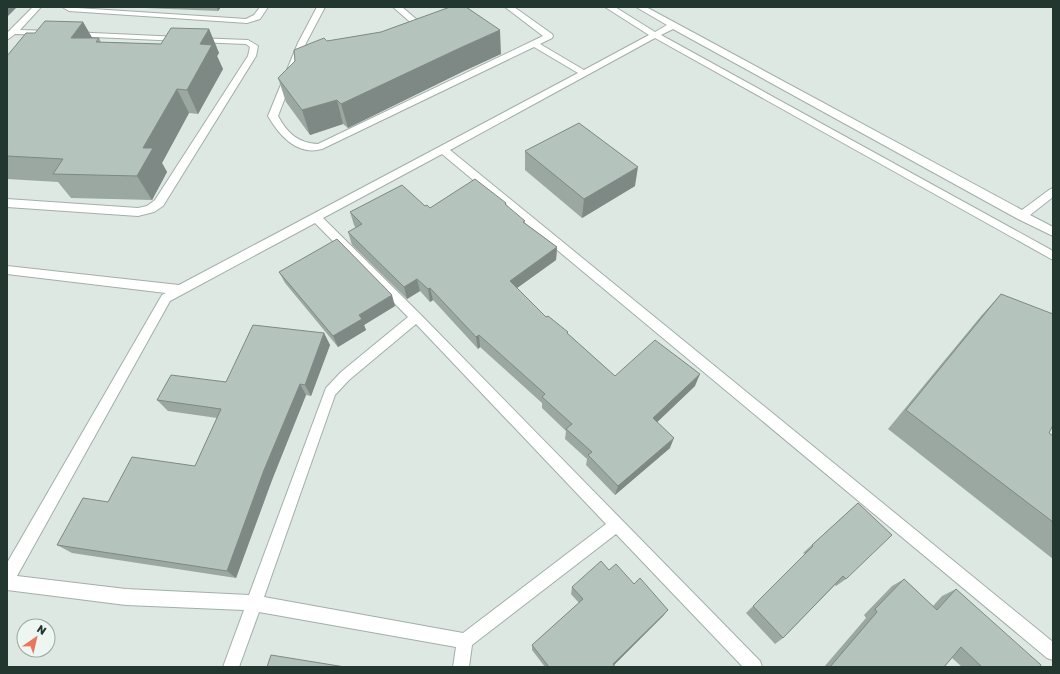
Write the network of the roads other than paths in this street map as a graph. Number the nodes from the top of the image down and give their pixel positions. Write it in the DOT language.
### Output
graph roads {
  1 [pos="37,7"];
  2 [pos="66,7"];
  3 [pos="264,7"];
  4 [pos="321,7"];
  5 [pos="397,7"];
  6 [pos="509,7"];
  7 [pos="609,7"];
  8 [pos="640,7"];
  9 [pos="419,25"];
  10 [pos="672,26"];
  11 [pos="38,33"];
  12 [pos="10,35"];
  13 [pos="655,35"];
  14 [pos="29,44"];
  15 [pos="534,44"];
  16 [pos="584,73"];
  17 [pos="443,149"];
  18 [pos="1053,192"];
  19 [pos="7,203"];
  20 [pos="1022,216"];
  21 [pos="316,217"];
  22 [pos="1053,232"];
  23 [pos="1053,256"];
  24 [pos="7,270"];
  25 [pos="180,290"];
  26 [pos="416,317"];
  27 [pos="616,525"];
  28 [pos="7,578"];
  29 [pos="7,582"];
  30 [pos="252,604"];
  31 [pos="465,641"];
  32 [pos="1053,652"];
  33 [pos="231,667"];
  34 [pos="461,667"];
  35 [pos="754,667"];
  1 -- 12 [label="street"];
  2 -- 3 [label="street"];
  4 -- 15 [label="street"];
  5 -- 9 [label="street"];
  6 -- 15 [label="street"];
  7 -- 13 [label="street"];
  8 -- 10 [label="street"];
  10 -- 13 [label="street"];
  10 -- 20 [label="street"];
  11 -- 12 [label="street"];
  11 -- 14 [label="street"];
  11 -- 19 [label="street"];
  13 -- 16 [label="street"];
  13 -- 23 [label="street"];
  15 -- 16 [label="street"];
  16 -- 17 [label="street"];
  17 -- 21 [label="street"];
  17 -- 32 [label="street"];
  18 -- 20 [label="street"];
  20 -- 22 [label="street"];
  21 -- 25 [label="street"];
  21 -- 26 [label="street"];
  24 -- 25 [label="street"];
  25 -- 28 [label="street"];
  26 -- 27 [label="street"];
  26 -- 30 [label="street"];
  27 -- 31 [label="street"];
  27 -- 35 [label="street"];
  29 -- 30 [label="street"];
  30 -- 31 [label="street"];
  30 -- 33 [label="street"];
  31 -- 34 [label="street"];
}
